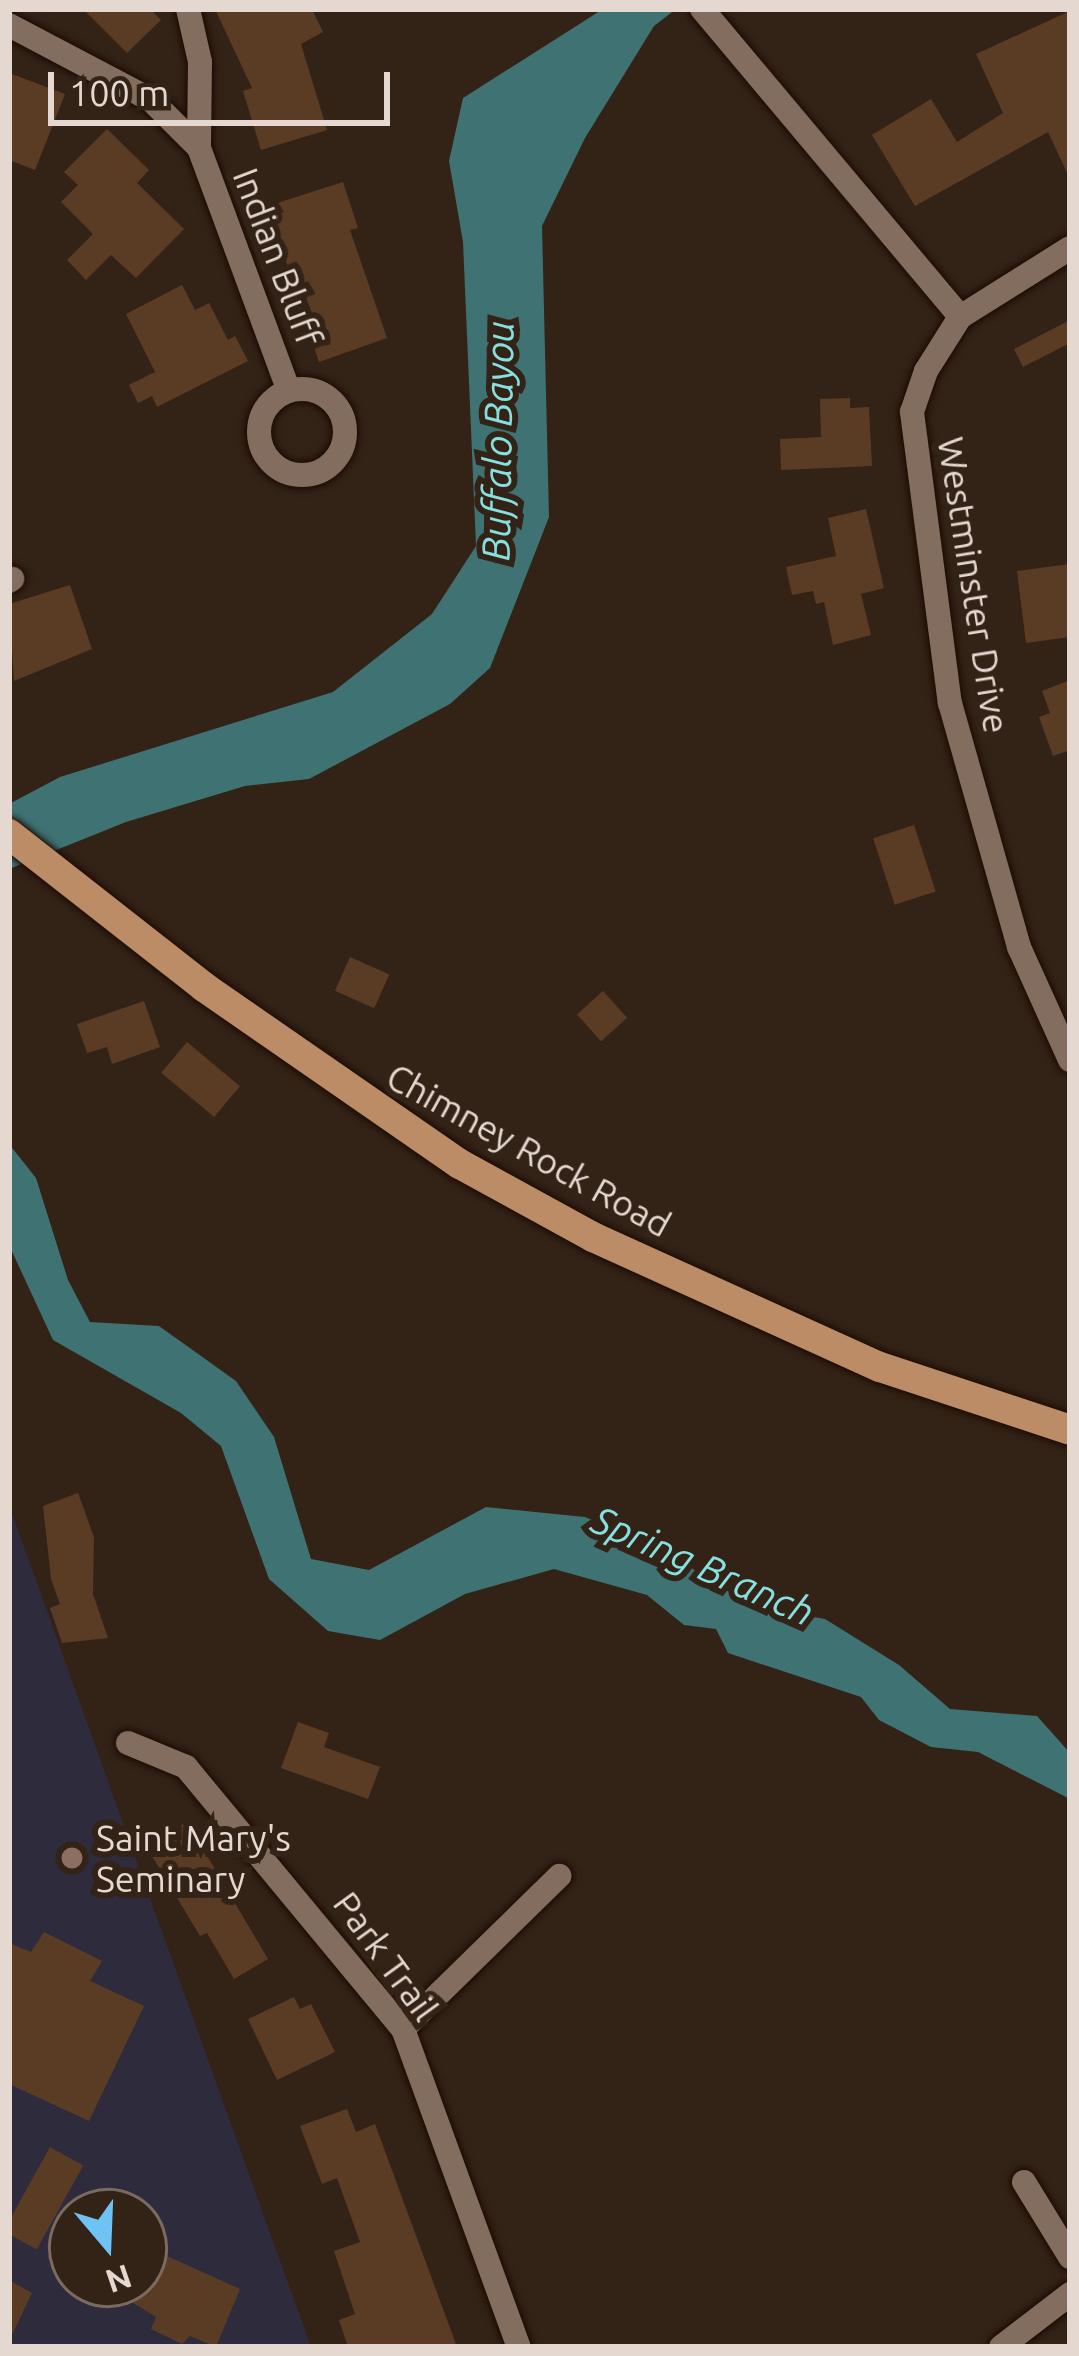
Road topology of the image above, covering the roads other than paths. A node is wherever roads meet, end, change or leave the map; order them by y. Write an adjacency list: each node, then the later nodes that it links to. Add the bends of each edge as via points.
1 (188, 9): 4 (street, Indian Bluff, via 200,62)
2 (702, 9): 6 (street)
3 (9, 25): 4 (street, via 152,100)
4 (199, 148): 7 (street, Indian Bluff)
5 (1070, 248): 6 (street, Westminster Drive)
6 (960, 317): 9 (street, Westminster Drive, via 912,412 943,657 994,872)
7 (288, 389)
8 (9, 834): 10 (main road, Chimney Rock Road, via 356,1097 460,1164 593,1237 880,1367)
9 (1070, 1060)
10 (1070, 1430)
11 (128, 1744): 13 (street, Park Trail, via 187,1767)
12 (559, 1876): 13 (street)
13 (404, 2029): 17 (street, Park Trail)
14 (1024, 2182): 15 (street)
15 (1070, 2257)
16 (1070, 2294): 18 (street)
17 (519, 2347)
18 (1001, 2347)

